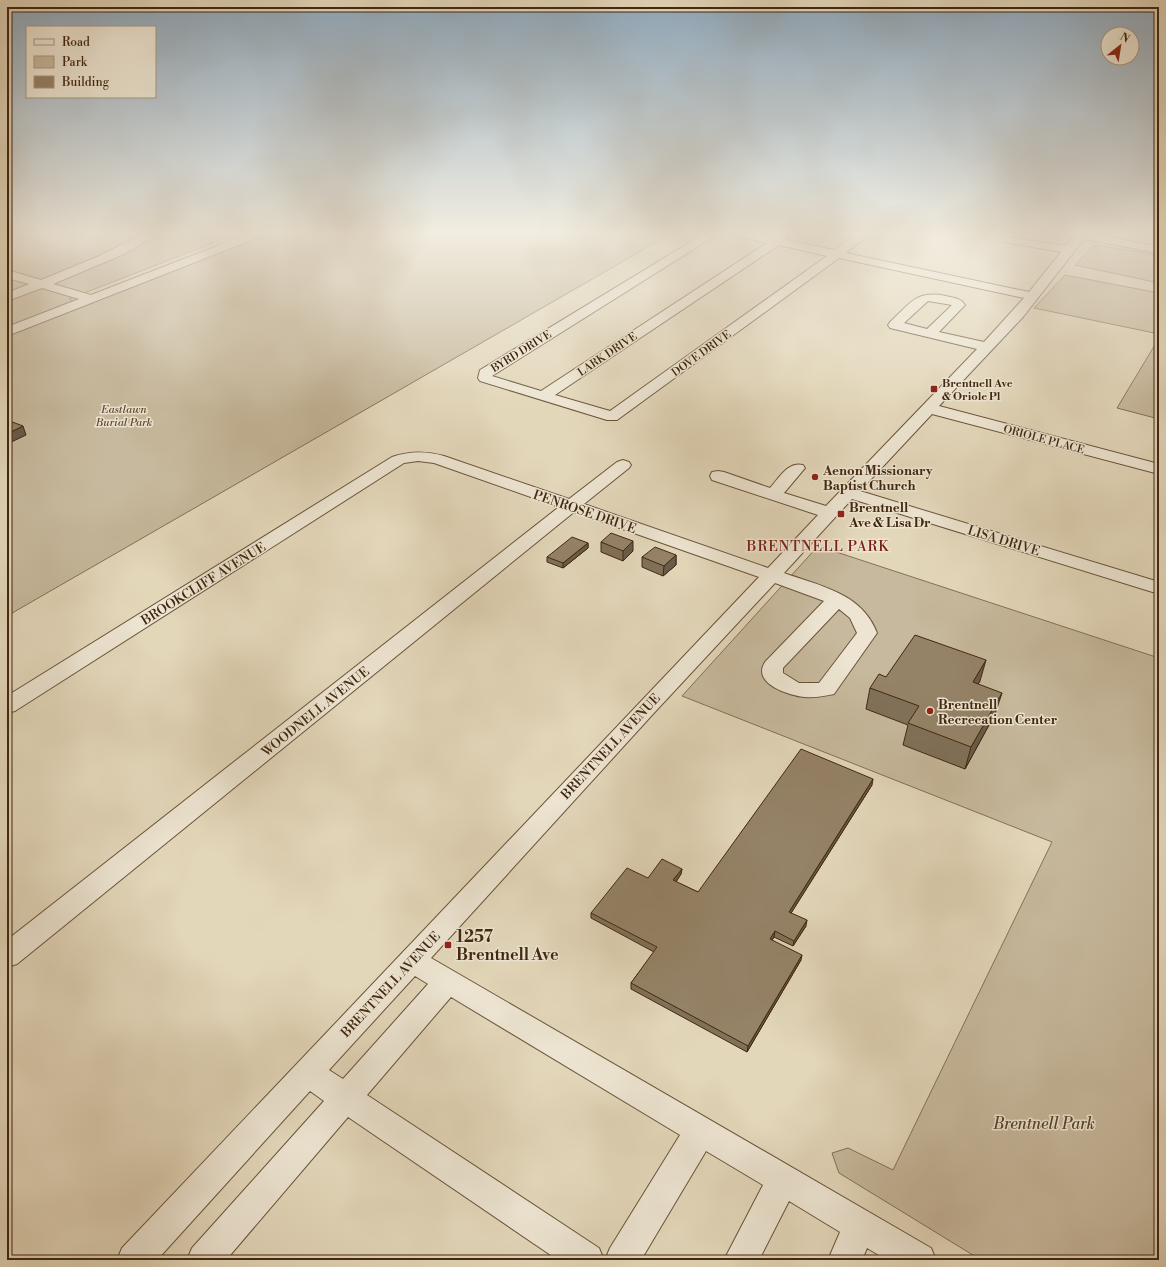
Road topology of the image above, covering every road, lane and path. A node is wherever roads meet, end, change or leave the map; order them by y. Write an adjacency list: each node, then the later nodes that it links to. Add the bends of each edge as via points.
1 (23, 291): 10 (street)
2 (62, 291): 11 (street)
3 (111, 291): 11 (street)
4 (619, 291): 15 (street, BYRD DRIVE, via 484,374 484,378)
5 (701, 291): 15 (street, LARK DRIVE)
6 (787, 291): 17 (street, DOVE DRIVE)
7 (1009, 291): 9 (street)
8 (1035, 291): 9 (street, BRENTNELL AVENUE)
9 (1031, 296): 14 (street, BRENTNELL AVENUE)
10 (7, 297)
11 (91, 299): 12 (street)
12 (7, 332)
13 (935, 335): 13 (street, via 936,341 926,343 895,334 893,331 924,298 956,302 959,305); 14 (street)
14 (987, 347): 16 (street, BRENTNELL AVENUE)
15 (543, 396): 17 (street, BYRD DRIVE)
16 (929, 408): 21 (street, ORIOLE PLACE); 23 (street, BRENTNELL AVENUE)
17 (612, 417)
18 (398, 460): 25 (street, PENROSE DRIVE, via 410,456 438,459); 30 (street, BROOKCLIFF AVENUE)
19 (623, 465): 25 (street, WOODNELL AVENUE)
20 (797, 468): 24 (street)
21 (1159, 469)
22 (718, 476): 24 (street)
23 (849, 493): 26 (street, BRENTNELL AVENUE); 28 (street, LISA DRIVE)
24 (773, 495): 26 (street)
25 (571, 506): 27 (street, PENROSE DRIVE); 31 (street, WOODNELL AVENUE)
26 (829, 514): 27 (street, BRENTNELL AVENUE)
27 (769, 576): 29 (street, PENROSE DRIVE); 32 (street, BRENTNELL AVENUE)
28 (1159, 588)
29 (836, 600): 29 (street, PENROSE DRIVE, via 856,610 865,623 867,633 826,689 802,692 780,682 773,676 772,667)
30 (7, 706)
31 (7, 956)
32 (412, 960): 33 (street); 34 (street, BRENTNELL AVENUE)
33 (448, 982): 35 (street); 36 (street)
34 (308, 1073): 35 (street); 39 (street, BRENTNELL AVENUE)
35 (346, 1098): 40 (street); 41 (street)
36 (700, 1131): 37 (street); 42 (street)
37 (783, 1180): 38 (street); 43 (street)
38 (860, 1226): 44 (street); 45 (street)
39 (134, 1260)
40 (204, 1260)
41 (587, 1260)
42 (622, 1260)
43 (741, 1260)
44 (845, 1260)
45 (919, 1260)

